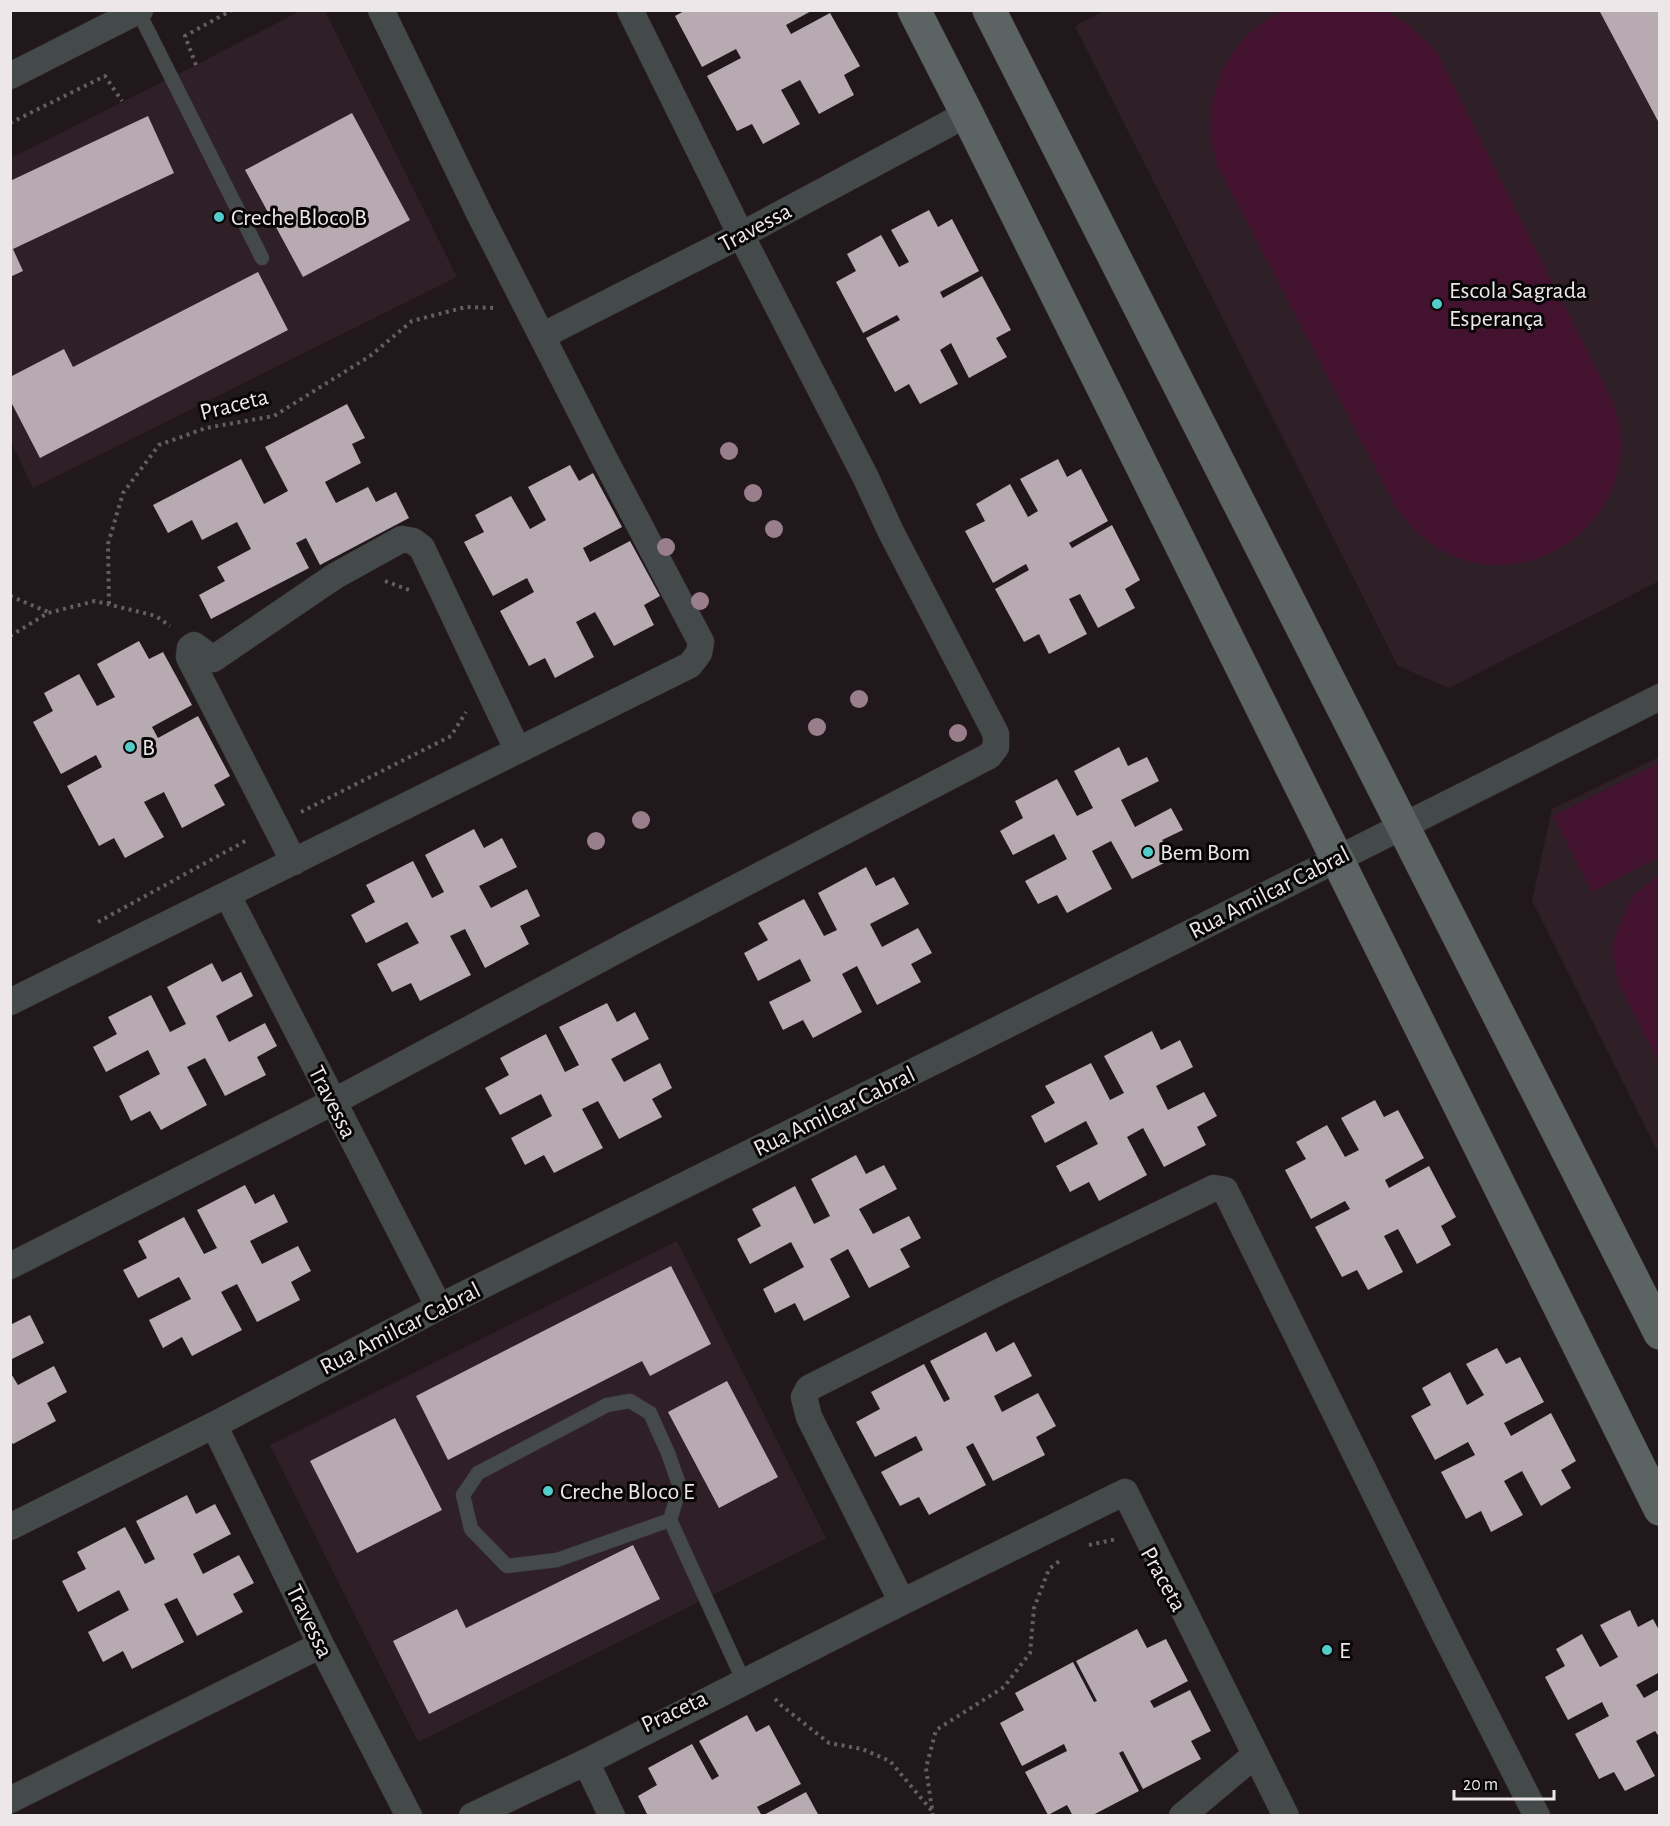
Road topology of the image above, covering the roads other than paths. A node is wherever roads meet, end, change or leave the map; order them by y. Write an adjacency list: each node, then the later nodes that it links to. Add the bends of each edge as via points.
1 (381, 10): 10 (street)
2 (630, 10): 8 (street)
3 (914, 10): 7 (street)
4 (989, 10): 13 (street)
5 (139, 11): 6 (street); 9 (lane)
6 (10, 76)
7 (968, 114): 8 (street, Travessa); 14 (street)
8 (741, 235): 10 (street, Travessa); 18 (street, via 996,734 996,747 988,756)
9 (262, 258)
10 (542, 336): 12 (street, via 701,642 690,665)
11 (1659, 697): 13 (street, Rua Amilcar Cabral)
12 (517, 749): 15 (street); 15 (street, via 422,548 402,538 334,576 213,658 194,645 190,648 189,657)
13 (1401, 825): 14 (street, Rua Amilcar Cabral); 21 (street)
14 (1337, 858): 20 (street, Rua Amilcar Cabral); 23 (street)
15 (294, 862): 16 (street)
16 (228, 896): 17 (street); 18 (street, Travessa)
17 (10, 1002)
18 (333, 1102): 19 (street); 20 (street, Travessa)
19 (10, 1266)
20 (439, 1307): 22 (street, Rua Amilcar Cabral)
21 (1659, 1334)
22 (214, 1425): 25 (street, Rua Amilcar Cabral); 27 (street, Travessa)
23 (1659, 1509)
24 (670, 1520): 24 (lane, via 557,1560 507,1566 471,1529 463,1495 478,1473 607,1405 630,1401 650,1413 680,1487); 28 (lane)
25 (10, 1527)
26 (902, 1602): 28 (street); 29 (street, via 1125,1492); 37 (street, via 809,1417 804,1397 809,1388 1214,1188 1225,1190)
27 (321, 1644): 31 (street); 32 (street, Travessa)
28 (744, 1682): 30 (street)
29 (1256, 1755): 35 (street); 36 (street)
30 (586, 1762): 33 (street); 34 (street)
31 (10, 1800)
32 (410, 1815)
33 (472, 1815)
34 (612, 1815)
35 (1182, 1815)
36 (1286, 1815)
37 (1538, 1815)

